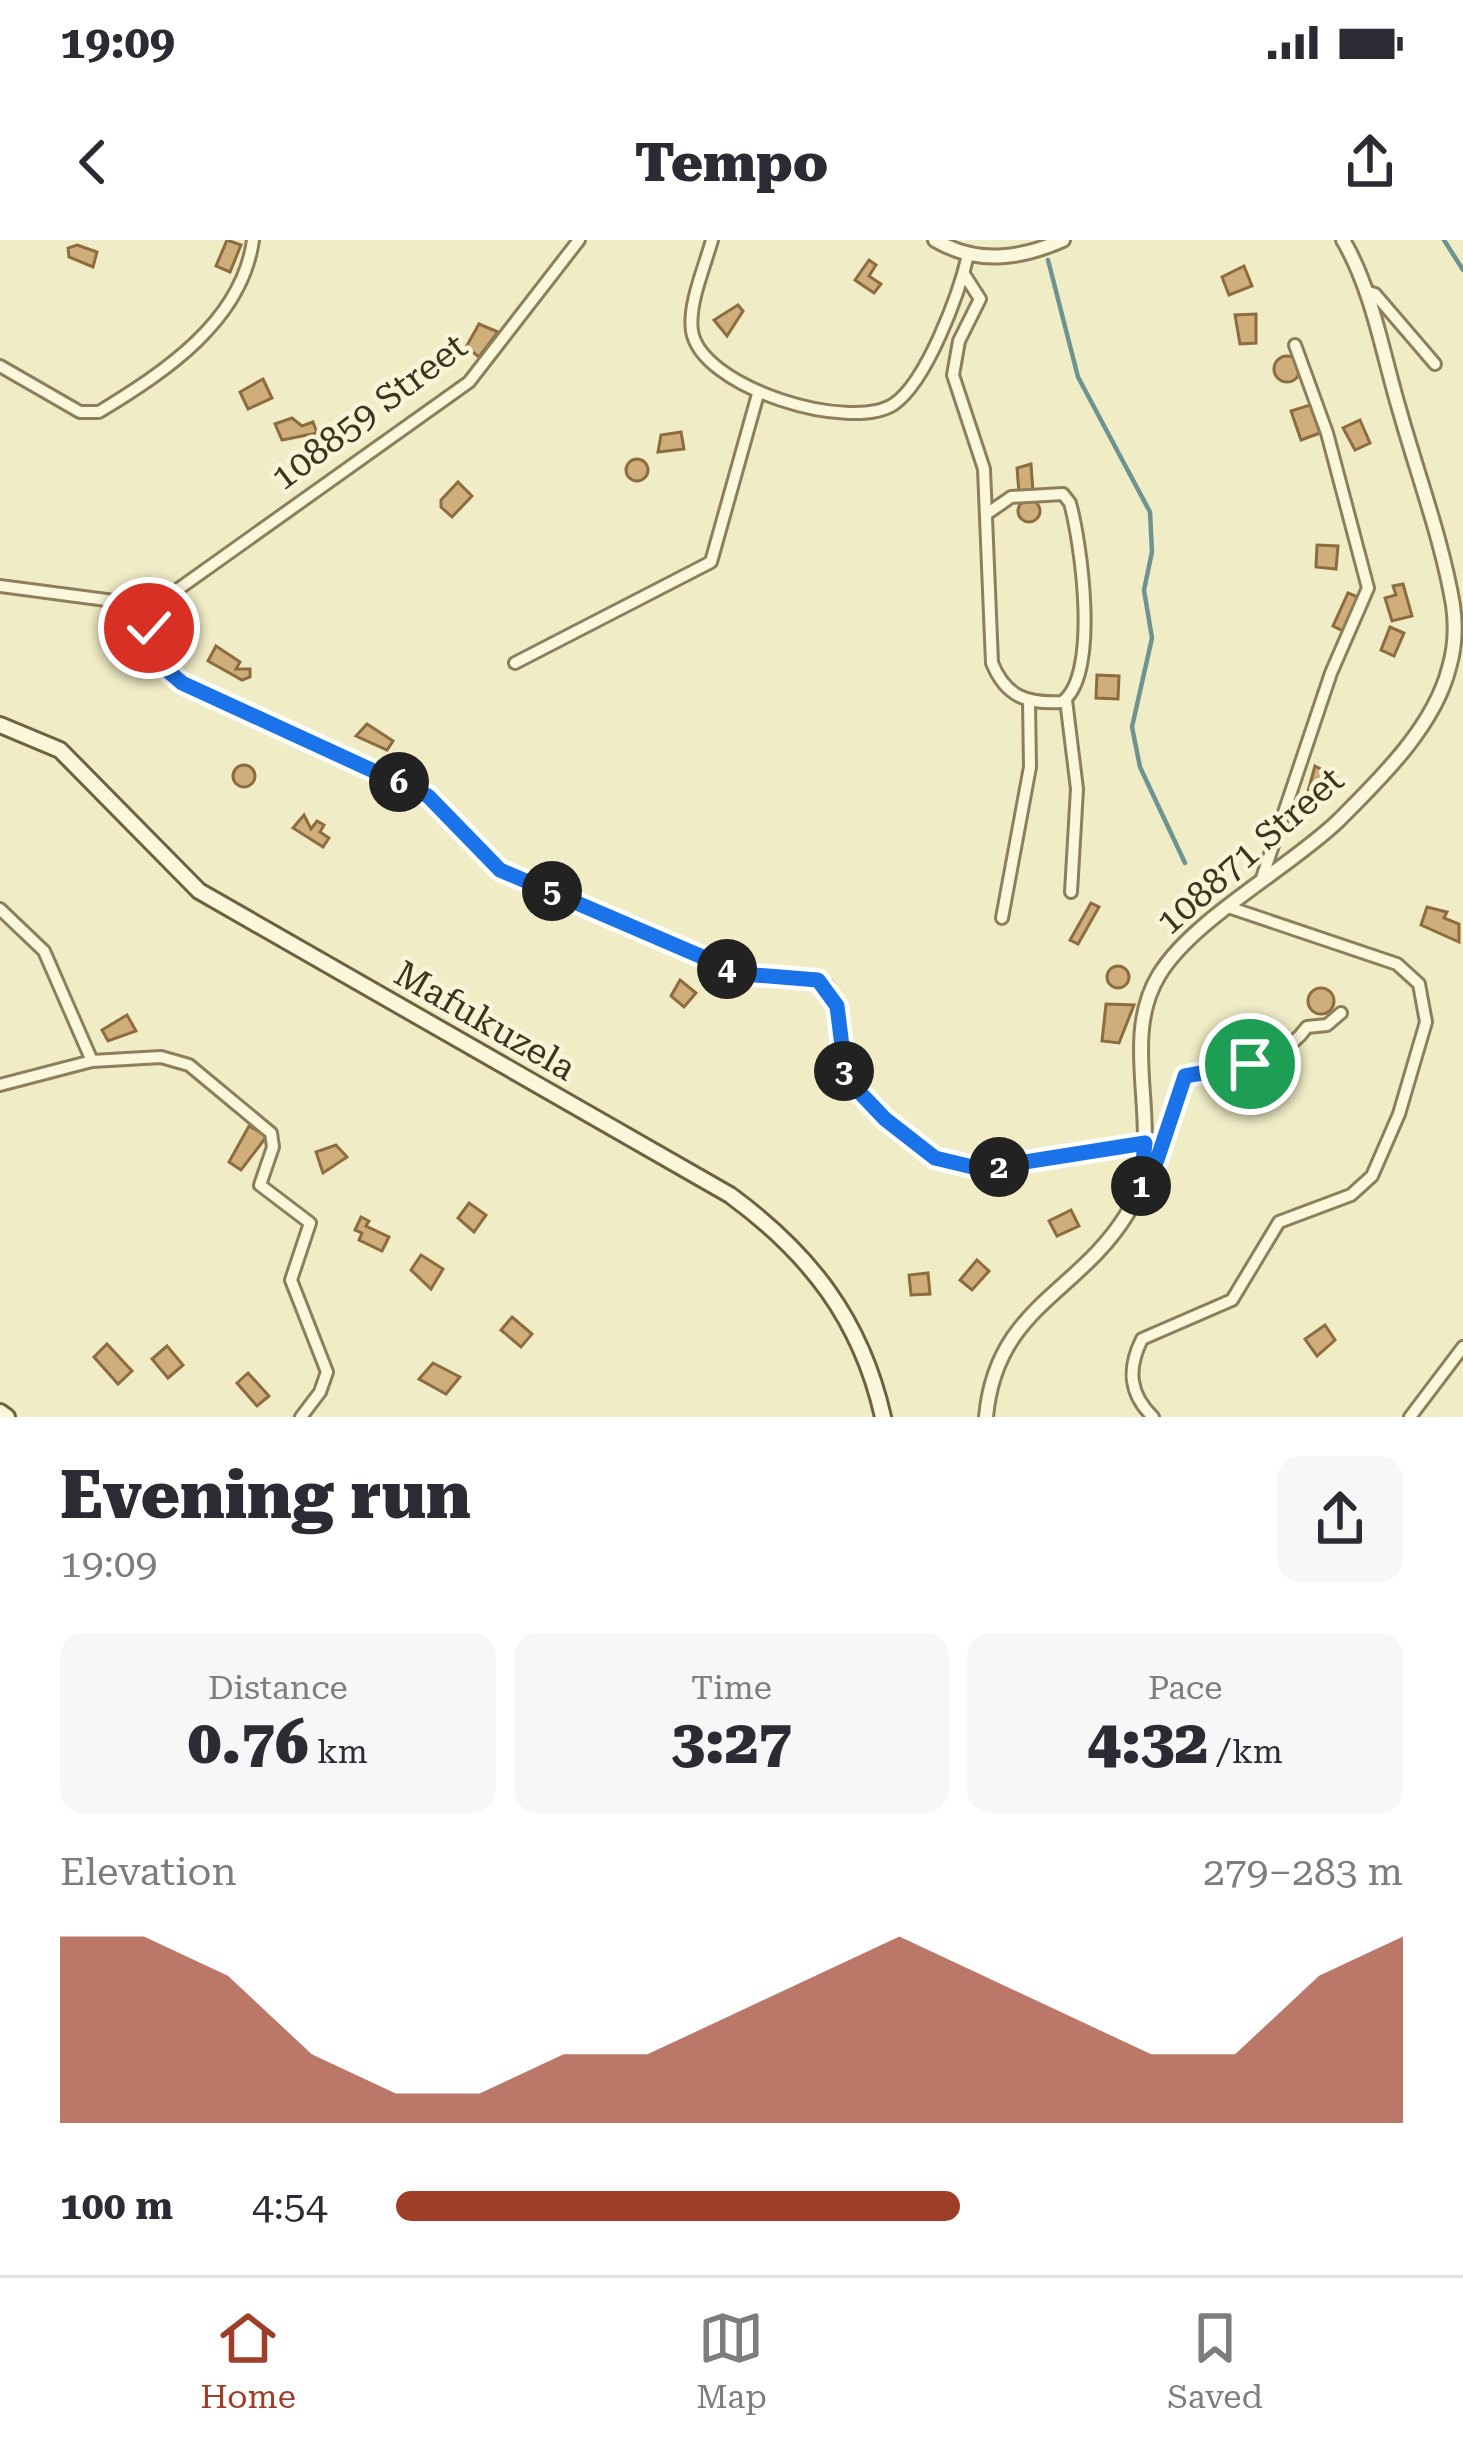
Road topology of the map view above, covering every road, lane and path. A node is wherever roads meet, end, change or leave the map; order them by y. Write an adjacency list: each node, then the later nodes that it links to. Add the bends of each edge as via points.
1 (254, 240): 12 (street, via 244,281 219,321 99,412 80,412)
2 (579, 240): 16 (street, 108859 Street, via 469,382)
3 (712, 240): 13 (street, via 694,309 695,341 725,375)
4 (935, 240): 7 (street)
5 (1063, 240): 7 (street, via 1010,256)
6 (1343, 240): 9 (street, 108871 Street)
7 (968, 255): 8 (street)
8 (964, 274): 13 (street, via 918,374 892,405 853,413); 14 (street, via 980,299 953,375 984,469)
9 (1365, 291): 11 (street, via 1376,293); 21 (street, 108871 Street, via 1448,578 1454,644 1441,695 1417,732 1336,822)
10 (1295, 346): 21 (street, via 1368,588 1330,673)
11 (1435, 364)
12 (0, 366)
13 (758, 394): 17 (street, via 710,562)
14 (988, 514): 18 (street, via 1022,496 1063,494 1070,503 1084,611 1076,682); 19 (street, via 992,663 1004,687)
15 (0, 586): 16 (street, via 114,601)
16 (151, 616): 29 (street, via 154,653 182,683 428,796 500,870 719,966 827,985 846,1078 935,1158 981,1169)
17 (515, 663)
18 (1066, 700): 19 (street); 22 (street, via 1077,789)
19 (1029, 701): 25 (street, via 1030,767)
20 (0, 724): 33 (main road, Mafukuzela, via 60,750 199,891 780,1232 849,1320)
21 (1260, 885): 23 (street, 108871 Street)
22 (1071, 892)
23 (1231, 908): 29 (street, 108871 Street, via 1170,960 1151,991 1143,1030); 35 (street, via 1397,964 1419,985 1426,1022 1372,1176 1351,1195 1280,1222 1232,1300 1142,1339 1132,1383)
24 (0, 910): 27 (street, via 44,952)
25 (1002, 918)
26 (1341, 1013): 30 (street, via 1275,1054 1185,1076)
27 (92, 1061): 28 (street); 32 (street, via 161,1057 189,1066 271,1133 260,1185 310,1223 291,1280 327,1372)
28 (0, 1085)
29 (1145, 1143): 30 (street, 108871 Street)
30 (1140, 1189): 34 (street, 108871 Street, via 1108,1238 1008,1340)
31 (1463, 1347): 36 (street)
32 (301, 1417)
33 (883, 1417)
34 (986, 1417)
35 (1154, 1417)
36 (1411, 1417)

